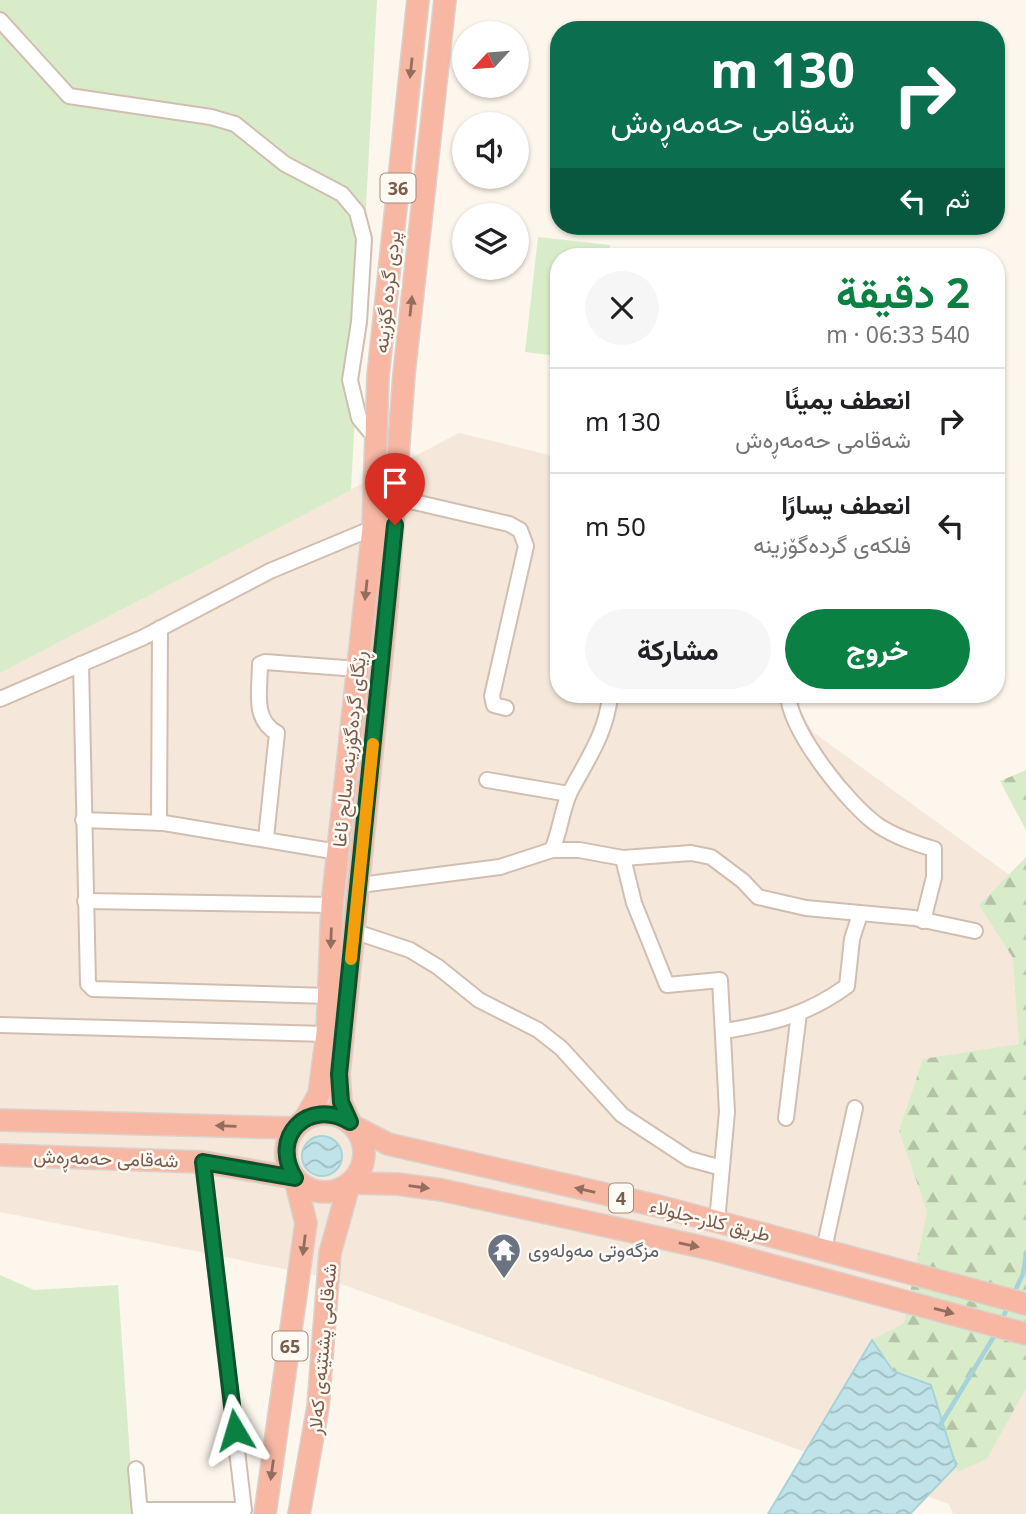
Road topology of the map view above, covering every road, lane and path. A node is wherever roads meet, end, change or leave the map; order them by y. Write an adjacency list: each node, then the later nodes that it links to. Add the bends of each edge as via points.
1 (418, 0): 4 (highway, پردی گردە گۆزینە / 36, one-way to 4)
2 (445, 0): 6 (highway, 36, one-way to 2, via 404,374)
3 (0, 20): 5 (street, via 69,96 234,124 285,164 342,194 357,212 363,239 359,323 350,380 359,418)
4 (377, 376): 5 (highway, ڕێگای گردەگۆزینە سالح ئاغا / 36)
5 (377, 442): 6 (highway); 8 (highway, ڕێگای گردەگۆزینە سالح ئاغا / 36)
6 (401, 444): 7 (highway, 36)
7 (397, 498): 15 (street, via 509,524 523,535 526,547 492,696 494,705); 24 (highway, 36)
8 (373, 528): 9 (street, via 270,572); 11 (highway, ڕێگای گردەگۆزینە سالح ئاغا / 36, one-way to 11)
9 (160, 628): 10 (street); 19 (street)
10 (81, 664): 12 (street); 18 (street)
11 (358, 669): 20 (street, via 260,664 260,715 264,725 277,733); 22 (highway, ڕێگای گردەگۆزینە سالح ئاغا / 36)
12 (0, 699)
13 (608, 703): 17 (street, via 604,727)
14 (789, 703): 28 (street, via 809,749 876,824 901,839 934,849 934,877)
15 (506, 708)
16 (487, 780): 17 (street)
17 (569, 794): 21 (street)
18 (83, 820): 19 (street); 25 (street)
19 (159, 823): 20 (street)
20 (266, 838): 22 (street)
21 (552, 850): 23 (street); 24 (street, via 500,867)
22 (338, 852): 26 (highway, ڕێگای گردەگۆزینە سالح ئاغا / 36)
23 (623, 858): 27 (street, via 691,853 711,858 758,897); 34 (street, via 634,903 667,985 720,979)
24 (360, 885): 29 (highway, 36)
25 (85, 901): 26 (street); 31 (street, via 86,977 93,989)
26 (332, 905): 31 (highway, ڕێگای گردەگۆزینە سالح ئاغا / 36, one-way to 31)
27 (860, 914): 28 (street); 32 (street, via 847,986)
28 (923, 921): 30 (street)
29 (354, 931): 40 (highway, 36, via 339,1074 341,1102); 43 (street, via 410,950 479,1000 538,1030 561,1048 622,1115 689,1159)
30 (975, 931)
31 (329, 996): 35 (highway, ڕێگای گردەگۆزینە سالح ئاغا / 36)
32 (799, 1013): 34 (street, via 773,1023); 37 (street)
33 (0, 1025): 35 (street)
34 (725, 1031): 43 (street, via 727,1112)
35 (327, 1034): 39 (highway, ڕێگای گردەگۆزینە سالح ئاغا / 36, via 319,1094)
36 (855, 1108): 49 (street)
37 (786, 1118)
38 (0, 1120): 39 (highway, شەقامی حەمەڕەش / 4, one-way to 38)
39 (300, 1124): 40 (highway, 4, via 323,1114); 44 (highway, via 289,1137 286,1159)
40 (352, 1124): 45 (highway, via 365,1156); 46 (highway, طريق كلار-جلولاء / 4, one-way to 40, via 388,1144)
41 (0, 1155): 42 (highway, شەقامی حەمەڕەش / 4)
42 (203, 1162): 44 (highway, شەقامی حەمەڕەش / 4); 53 (street, via 244,1510)
43 (722, 1168): 47 (street)
44 (295, 1178): 45 (highway, 4, via 321,1192); 54 (highway, شەقامی پشتێنەی کەلار / 65, one-way to 54, via 306,1223)
45 (350, 1184): 48 (highway, طريق كلار-جلولاء / 4, one-way to 48, via 442,1190); 55 (highway, شەقامی پشتێنەی کەلار / 65, via 330,1254 318,1407)
46 (662, 1208): 47 (highway, طريق كلار-جلولاء / 4); 48 (highway)
47 (717, 1222): 49 (highway, طريق كلار-جلولاء / 4)
48 (659, 1238): 51 (highway, طريق كلار-جلولاء / 4, one-way to 51)
49 (824, 1249): 50 (highway, طريق كلار-جلولاء / 4)
50 (1026, 1304)
51 (1026, 1334)
52 (136, 1469): 53 (street)
53 (140, 1512)
54 (265, 1514)
55 (299, 1514)

